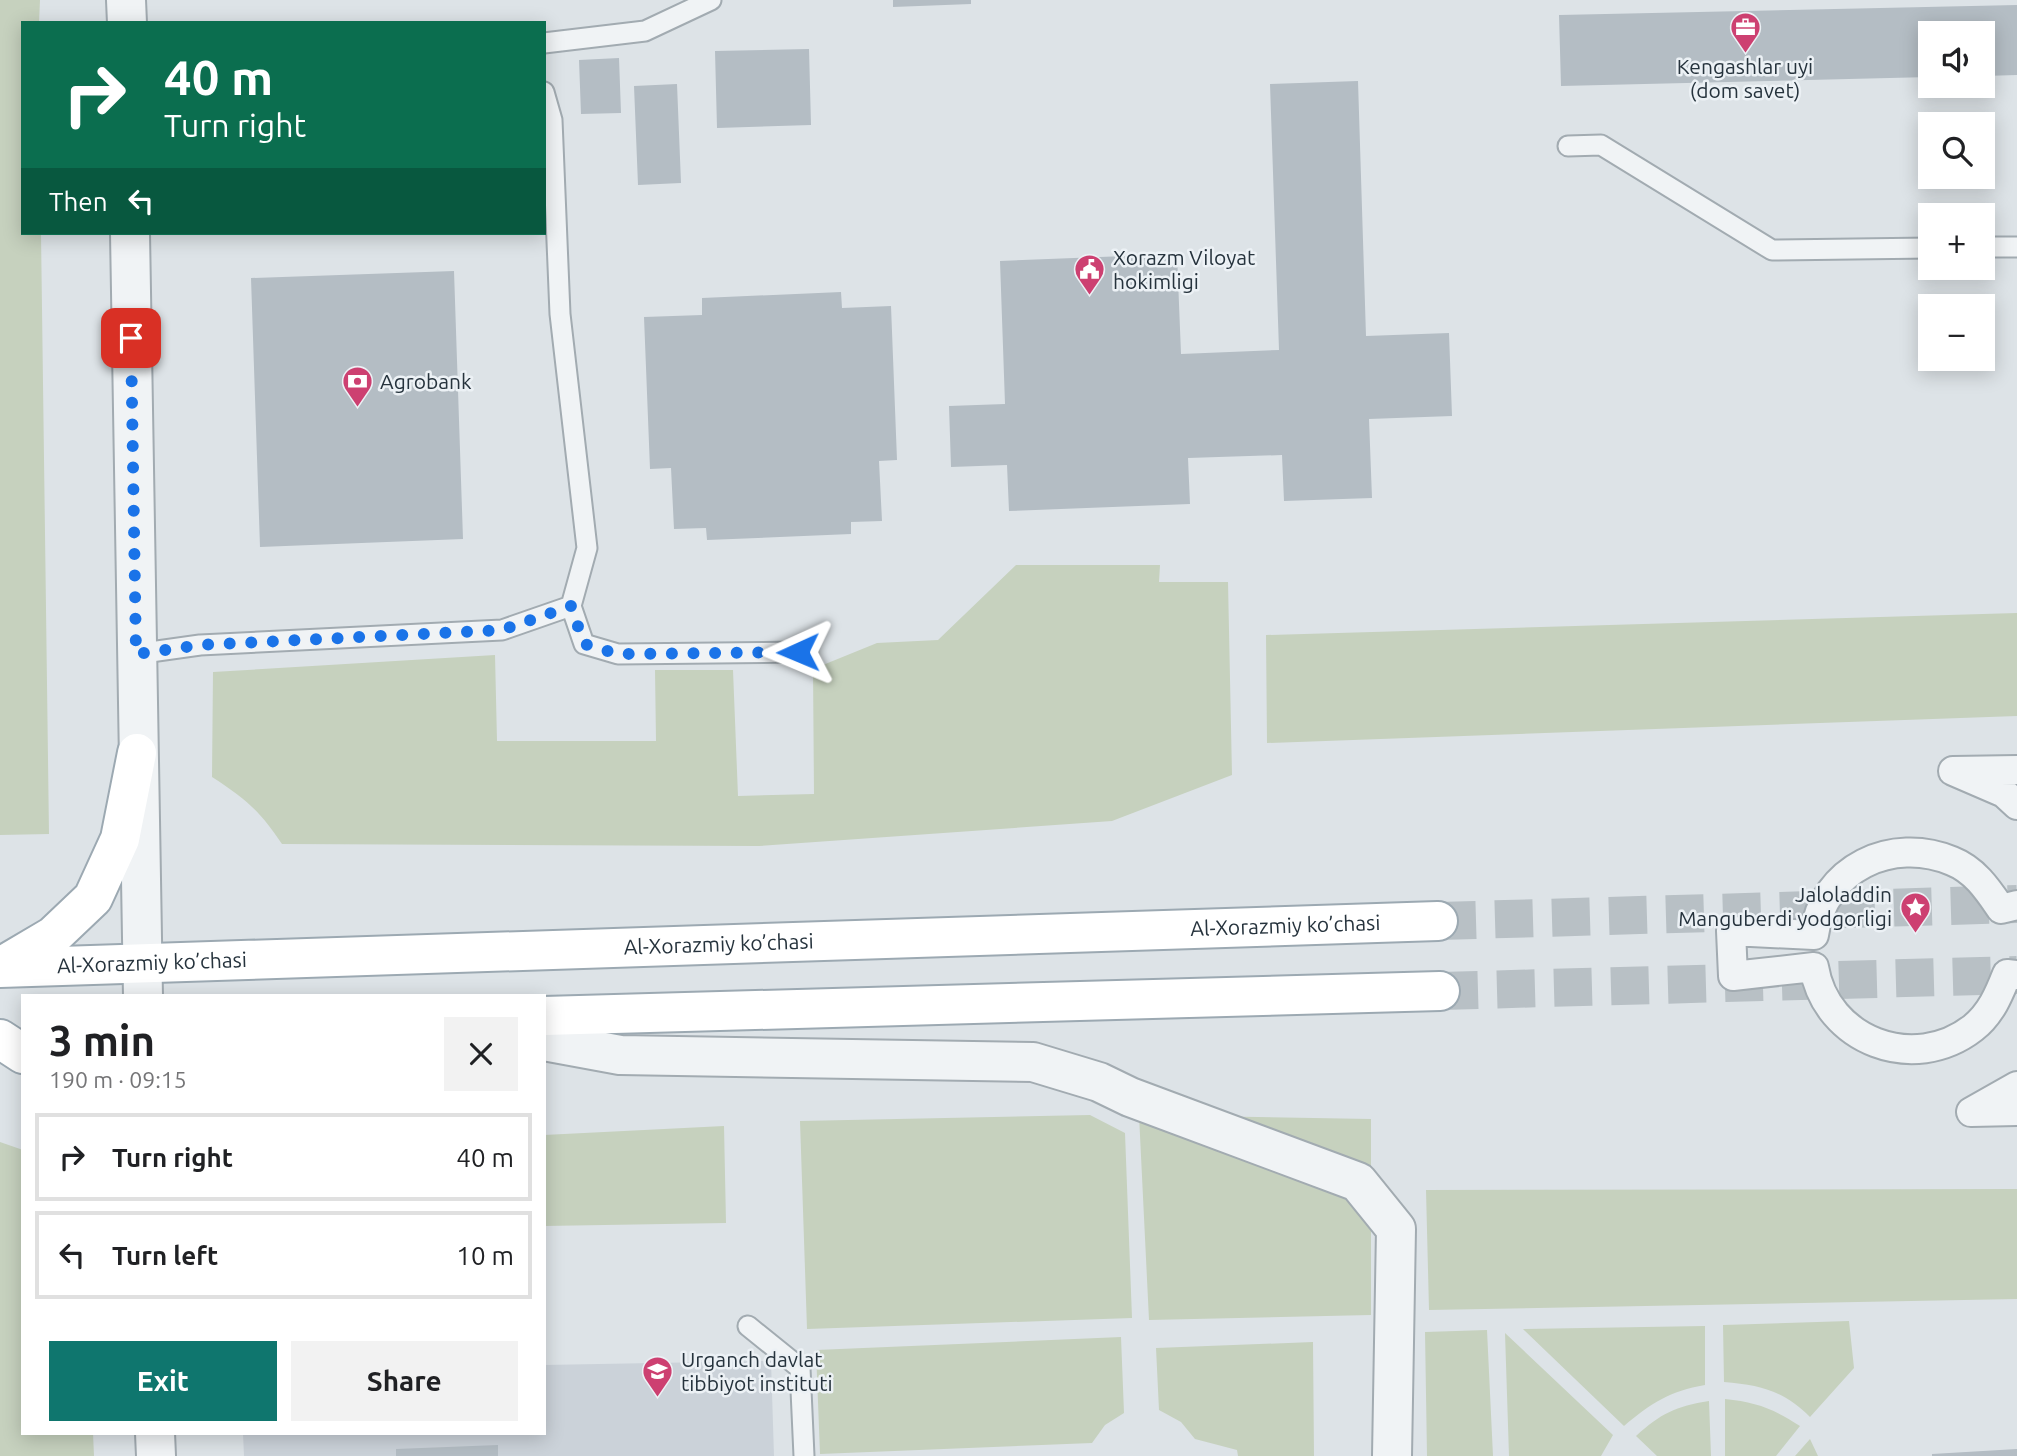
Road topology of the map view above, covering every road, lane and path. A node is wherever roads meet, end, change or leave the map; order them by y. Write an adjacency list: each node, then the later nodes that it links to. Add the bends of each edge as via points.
1 (126, 0): 3 (street)
2 (711, 0): 4 (lane, via 645,31)
3 (127, 21)
4 (546, 43)
5 (546, 99): 11 (lane, via 552,120 560,314 587,548)
6 (1568, 146): 10 (lane, via 1601,145 1772,250)
7 (130, 235): 13 (street)
8 (1995, 247): 9 (lane)
9 (2017, 247)
10 (1918, 248)
11 (571, 606): 12 (lane, via 584,644 618,654); 13 (lane, via 502,630 200,645)
12 (798, 652)
13 (136, 654): 14 (street)
14 (137, 753): 19 (main road, via 120,839 93,898 53,936); 21 (street)
15 (2017, 770): 16 (street, via 1952,771 2004,793)
16 (2017, 805)
17 (2017, 905): 20 (street, via 2001,909 1982,881 1954,861 1922,852 1889,853 1858,866 1832,888 1816,918 1814,934 1731,931 1733,976 1814,967 1816,983 1831,1011 1854,1033 1883,1047 1915,1051 1946,1044 1974,1028 1995,1003 2007,974)
18 (1438, 921): 21 (main road, Al-Xorazmiy ko’chasi)
19 (0, 967): 21 (main road, Al-Xorazmiy ko’chasi)
20 (2017, 975)
21 (143, 979)
22 (1440, 991): 23 (main road)
23 (546, 1016)
24 (21, 1031): 25 (main road)
25 (0, 1032)
26 (0, 1039): 28 (main road)
27 (546, 1041): 35 (street, via 620,1055 1033,1062 1099,1082 1358,1182 1396,1229)
28 (21, 1053)
29 (2017, 1086): 30 (street, via 1971,1112)
30 (2017, 1111)
31 (748, 1325): 34 (lane, via 800,1368)
32 (155, 1435): 33 (street)
33 (156, 1456)
34 (804, 1456)
35 (1392, 1456)

